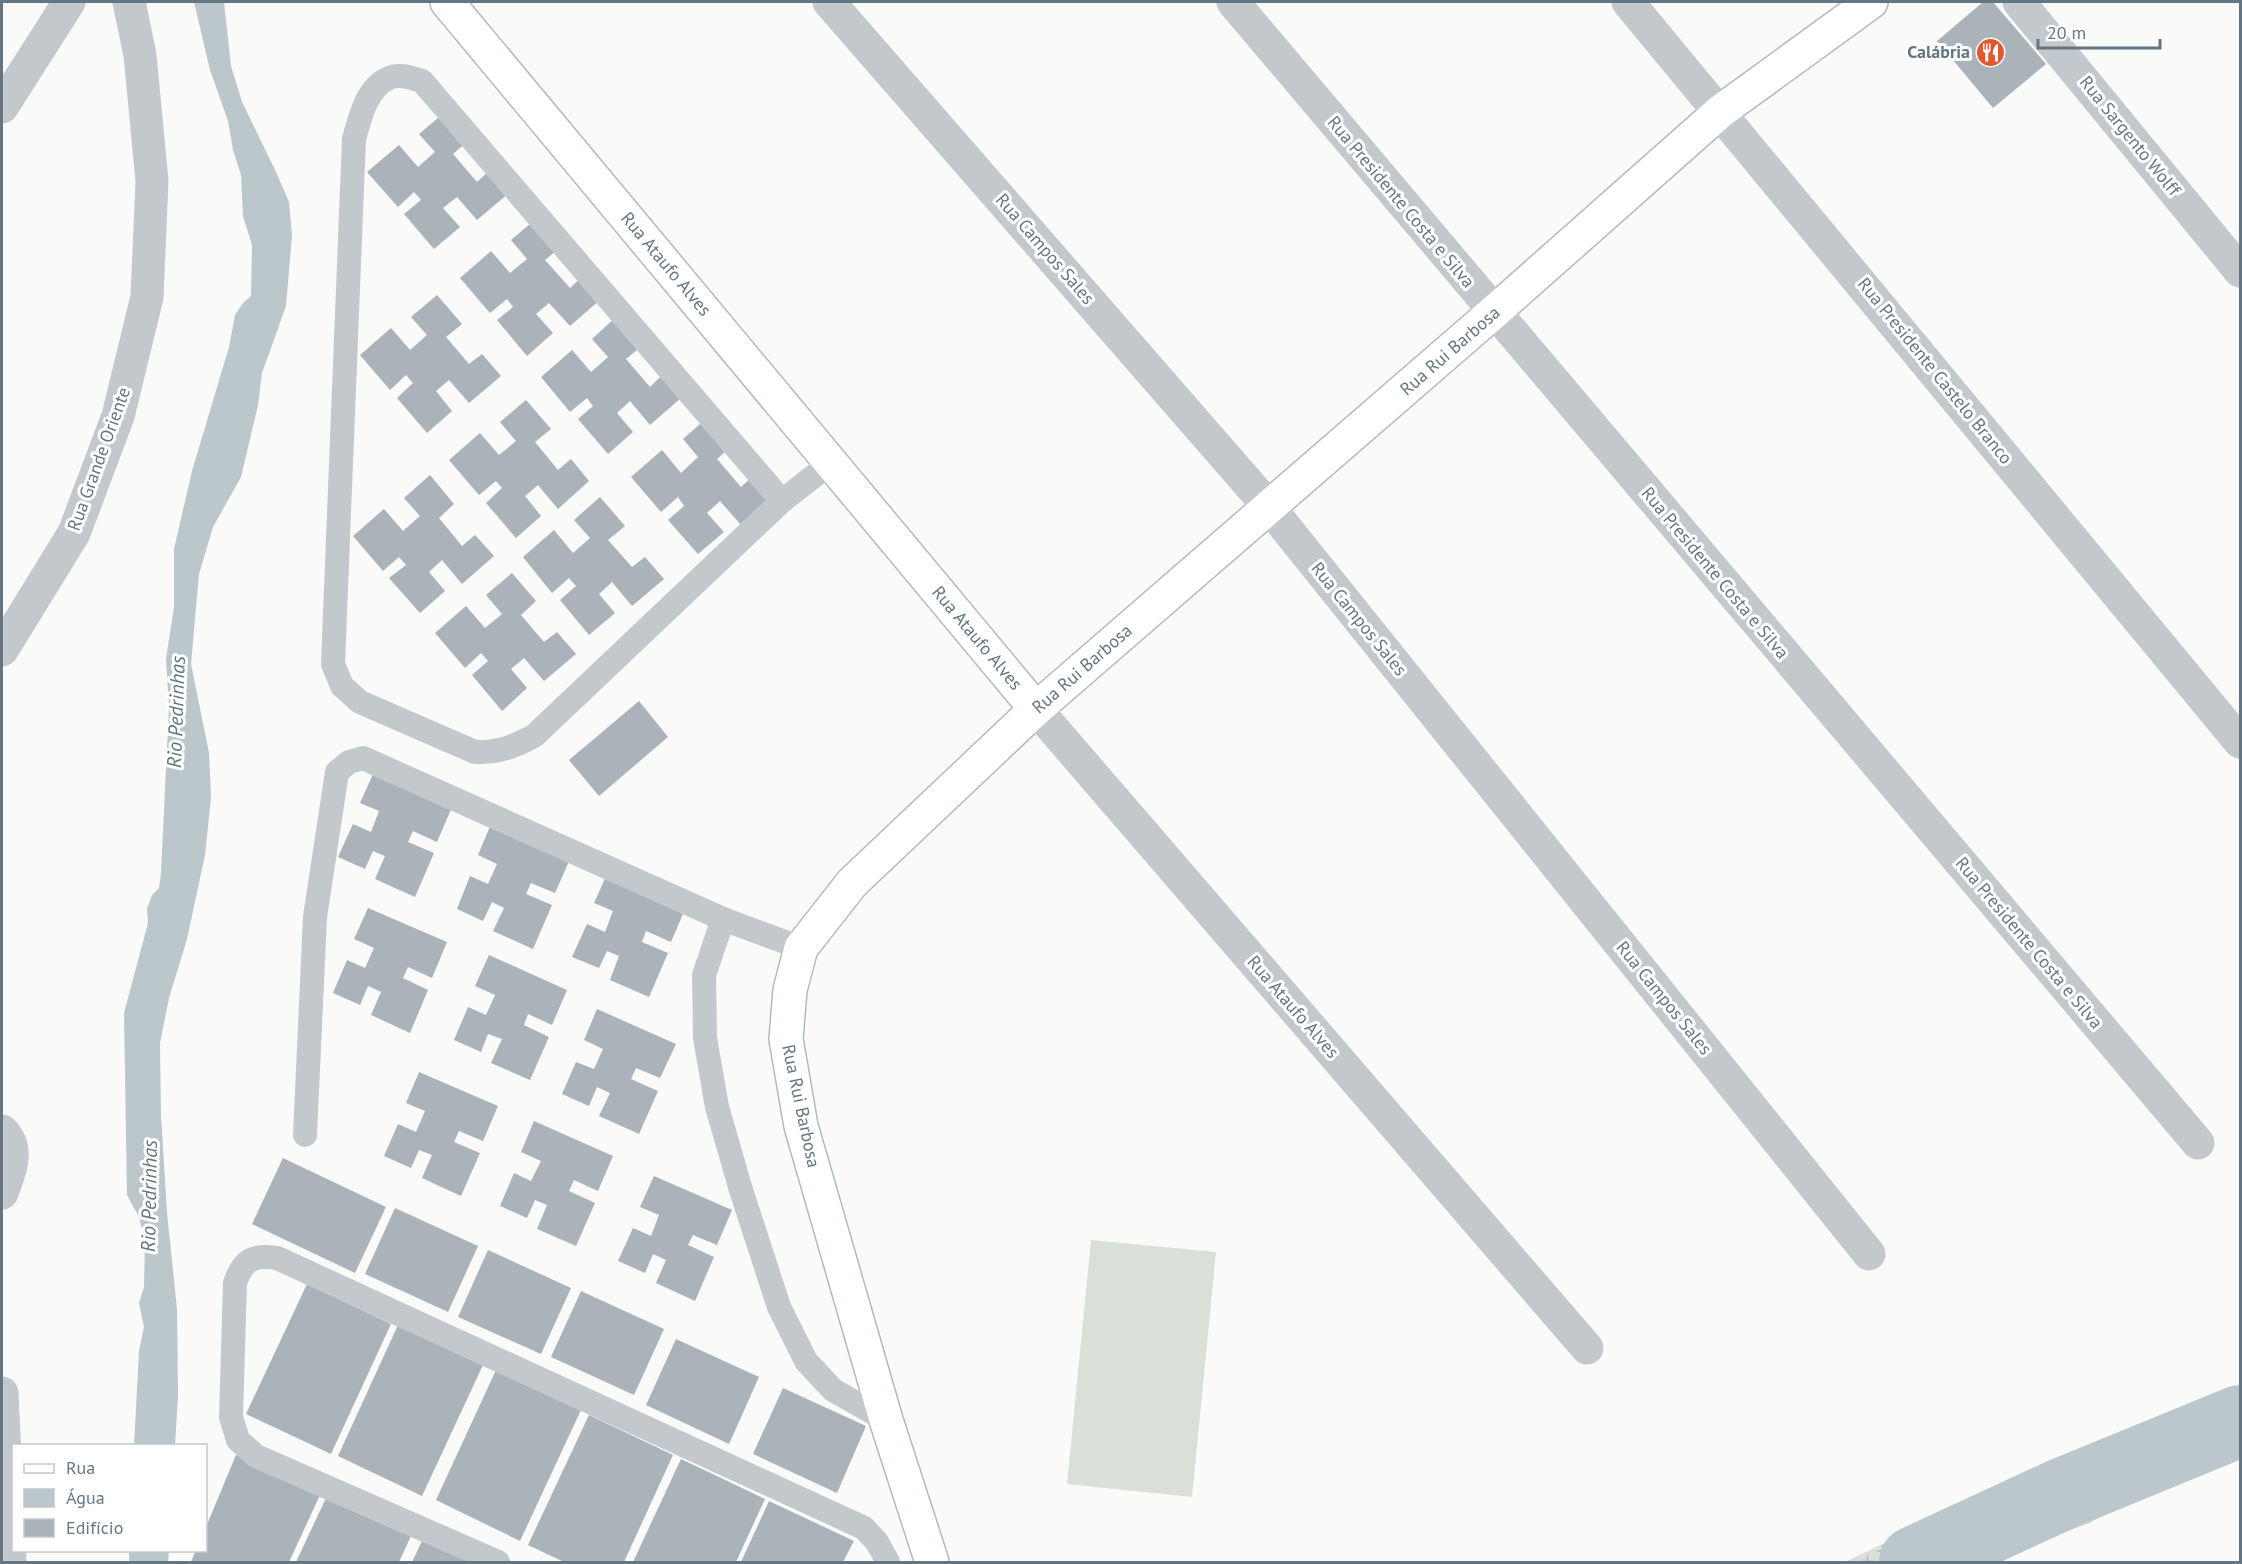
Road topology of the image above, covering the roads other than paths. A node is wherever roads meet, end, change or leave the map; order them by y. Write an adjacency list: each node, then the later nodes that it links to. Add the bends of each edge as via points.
1 (69, 2): 9 (street)
2 (129, 2): 16 (street, Rua Grande Oriente, via 140,55 152,181 147,297 118,416 74,532)
3 (447, 2): 13 (street, Rua Ataufo Alves)
4 (829, 2): 15 (street, Rua Campos Sales)
5 (1233, 2): 12 (street, Rua Presidente Costa e Silva)
6 (1628, 2): 10 (street, Rua Presidente Castelo Branco)
7 (1871, 2): 10 (street, Rua Rui Barbosa)
8 (2019, 2): 11 (street, Rua Sargento Wolff)
9 (2, 107)
10 (1721, 111): 12 (street, Rua Rui Barbosa); 18 (street, Rua Presidente Castelo Branco)
11 (2241, 271)
12 (1494, 312): 15 (street, Rua Rui Barbosa); 23 (street, Rua Presidente Costa e Silva)
13 (832, 462): 14 (lane); 17 (street, Rua Ataufo Alves)
14 (782, 501): 14 (lane, via 422,81 406,76 389,78 372,92 354,139 333,664 342,686 360,702 475,752 512,748 534,736)
15 (1269, 507): 17 (street, Rua Rui Barbosa); 25 (street, Rua Campos Sales)
16 (2, 650)
17 (1036, 709): 20 (street, Rua Rui Barbosa, via 852,883); 26 (street, Rua Ataufo Alves)
18 (2241, 742)
19 (723, 919): 20 (lane); 21 (lane, via 363,758 349,762 338,771 315,917); 28 (lane, via 704,975 705,1038 717,1107 779,1307 806,1360 832,1390)
20 (801, 948): 28 (street, Rua Rui Barbosa, via 790,990 786,1039 801,1126)
21 (305, 1135)
22 (7, 1139): 24 (street, via 12,1164)
23 (2198, 1143)
24 (2, 1193)
25 (1869, 1254)
26 (1587, 1348)
27 (2, 1393): 29 (street)
28 (886, 1420): 32 (street, Rua Rui Barbosa)
29 (10, 1563)
30 (498, 1563): 31 (lane, via 256,1456 238,1440 231,1417 235,1283 240,1269 249,1260 277,1258 864,1528 878,1542)
31 (888, 1563)
32 (932, 1563)

